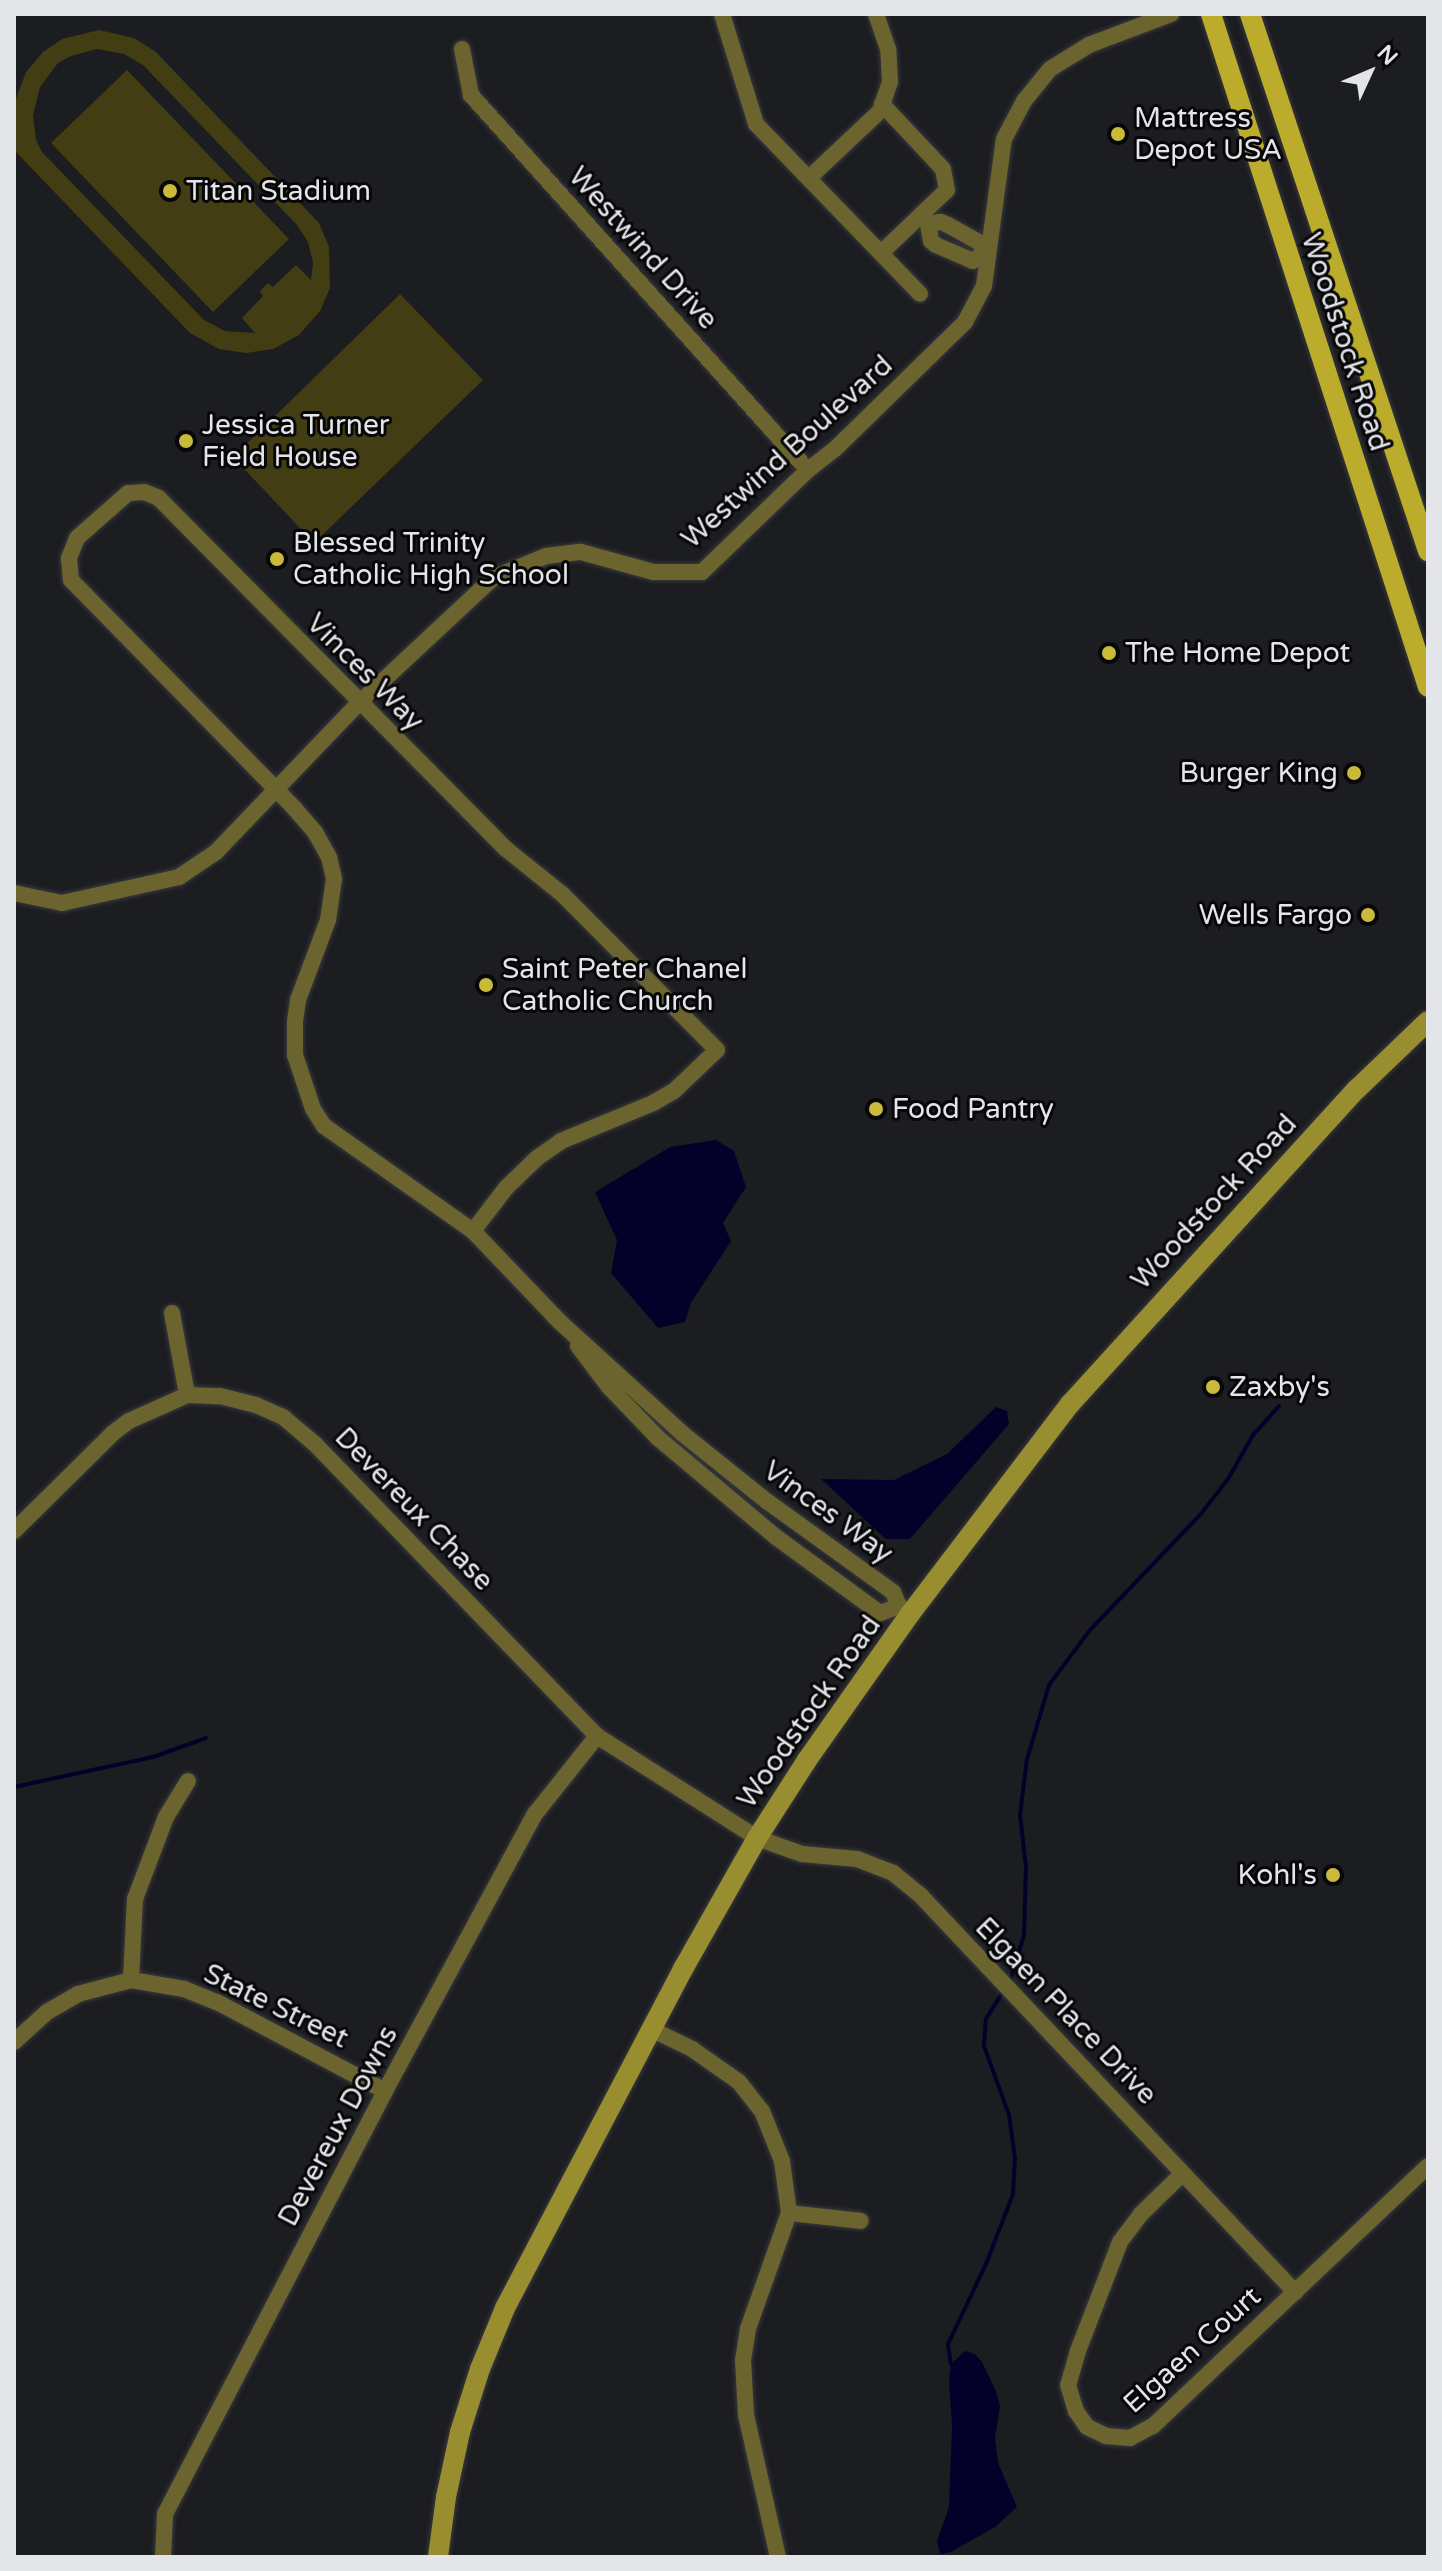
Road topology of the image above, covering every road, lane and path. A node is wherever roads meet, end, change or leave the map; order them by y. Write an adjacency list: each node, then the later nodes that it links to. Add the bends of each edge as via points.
1 (722, 14): 8 (street, via 756,124)
2 (876, 14): 7 (street, via 888,49 890,82)
3 (1171, 14): 13 (street, Westwind Boulevard, via 1089,45 1050,69 1024,101 1004,139)
4 (1211, 14): 17 (main road, Woodstock Road)
5 (1250, 14): 16 (main road, Woodstock Road)
6 (462, 49): 15 (street, Westwind Drive, via 471,95)
7 (882, 104): 8 (street); 9 (street, via 943,169 947,190)
8 (809, 178): 11 (street)
9 (924, 220): 10 (street, via 941,222); 11 (street); 12 (street, via 931,241)
10 (962, 235): 12 (street); 13 (street, via 981,243)
11 (881, 253): 14 (street)
12 (953, 254): 13 (street, via 973,261)
13 (986, 254): 15 (street, Westwind Boulevard, via 984,286 965,322)
14 (920, 294)
15 (808, 470): 18 (street, Westwind Boulevard, via 702,572 653,572 581,552 546,556 493,578)
16 (1428, 551)
17 (1428, 687)
18 (359, 703): 19 (street, Westwind Boulevard); 19 (street, Vinces Way, via 159,498 128,493 77,538 69,558 71,580); 22 (street, Vinces Way, via 506,849 562,894 717,1050 674,1091 561,1141 537,1158)
19 (273, 789): 20 (street, Westwind Boulevard, via 216,852 179,877 62,903); 22 (street, Vinces Way, via 315,832 334,879 328,920 295,1022 295,1055 313,1109 341,1140)
20 (14, 893)
21 (1428, 1021): 27 (street, Woodstock Road, via 1357,1089 1140,1322)
22 (473, 1231): 24 (street, Vinces Way)
23 (172, 1313): 25 (street)
24 (560, 1322): 27 (street, Vinces Way, via 683,1434 893,1592); 27 (street, Vinces Way, via 627,1407 698,1474 880,1613)
25 (187, 1395): 26 (street, Devereux Chase, via 113,1433); 28 (street, Devereux Chase, via 220,1396 283,1417)
26 (14, 1531)
27 (905, 1610): 30 (street, Woodstock Road)
28 (597, 1736): 30 (street, Devereux Chase); 34 (street, Devereux Downs, via 535,1814)
29 (188, 1781): 31 (street, via 166,1817 141,1878)
30 (757, 1838): 32 (street, Woodstock Road); 36 (street, Elgaen Place Drive, via 802,1854 857,1859 893,1873 921,1896)
31 (131, 1980): 33 (street, State Street, via 78,1994 47,2012); 34 (street, State Street, via 184,1989 217,2002)
32 (651, 2029): 37 (street, via 692,2049 739,2082 762,2111 782,2161); 41 (street, Woodstock Road, via 505,2308 480,2369 454,2458)
33 (14, 2042)
34 (385, 2091): 40 (street, Devereux Downs, via 165,2514)
35 (1428, 2166): 39 (street, Elgaen Court)
36 (1182, 2174): 39 (street, Elgaen Place Drive); 39 (street, Elgaen Court, via 1120,2242 1078,2351 1068,2385 1087,2427 1106,2436 1130,2438 1153,2426)
37 (789, 2213): 38 (street); 42 (street, via 748,2329 743,2360 746,2415)
38 (861, 2221)
39 (1295, 2292)
40 (163, 2557)
41 (438, 2557)
42 (778, 2557)

